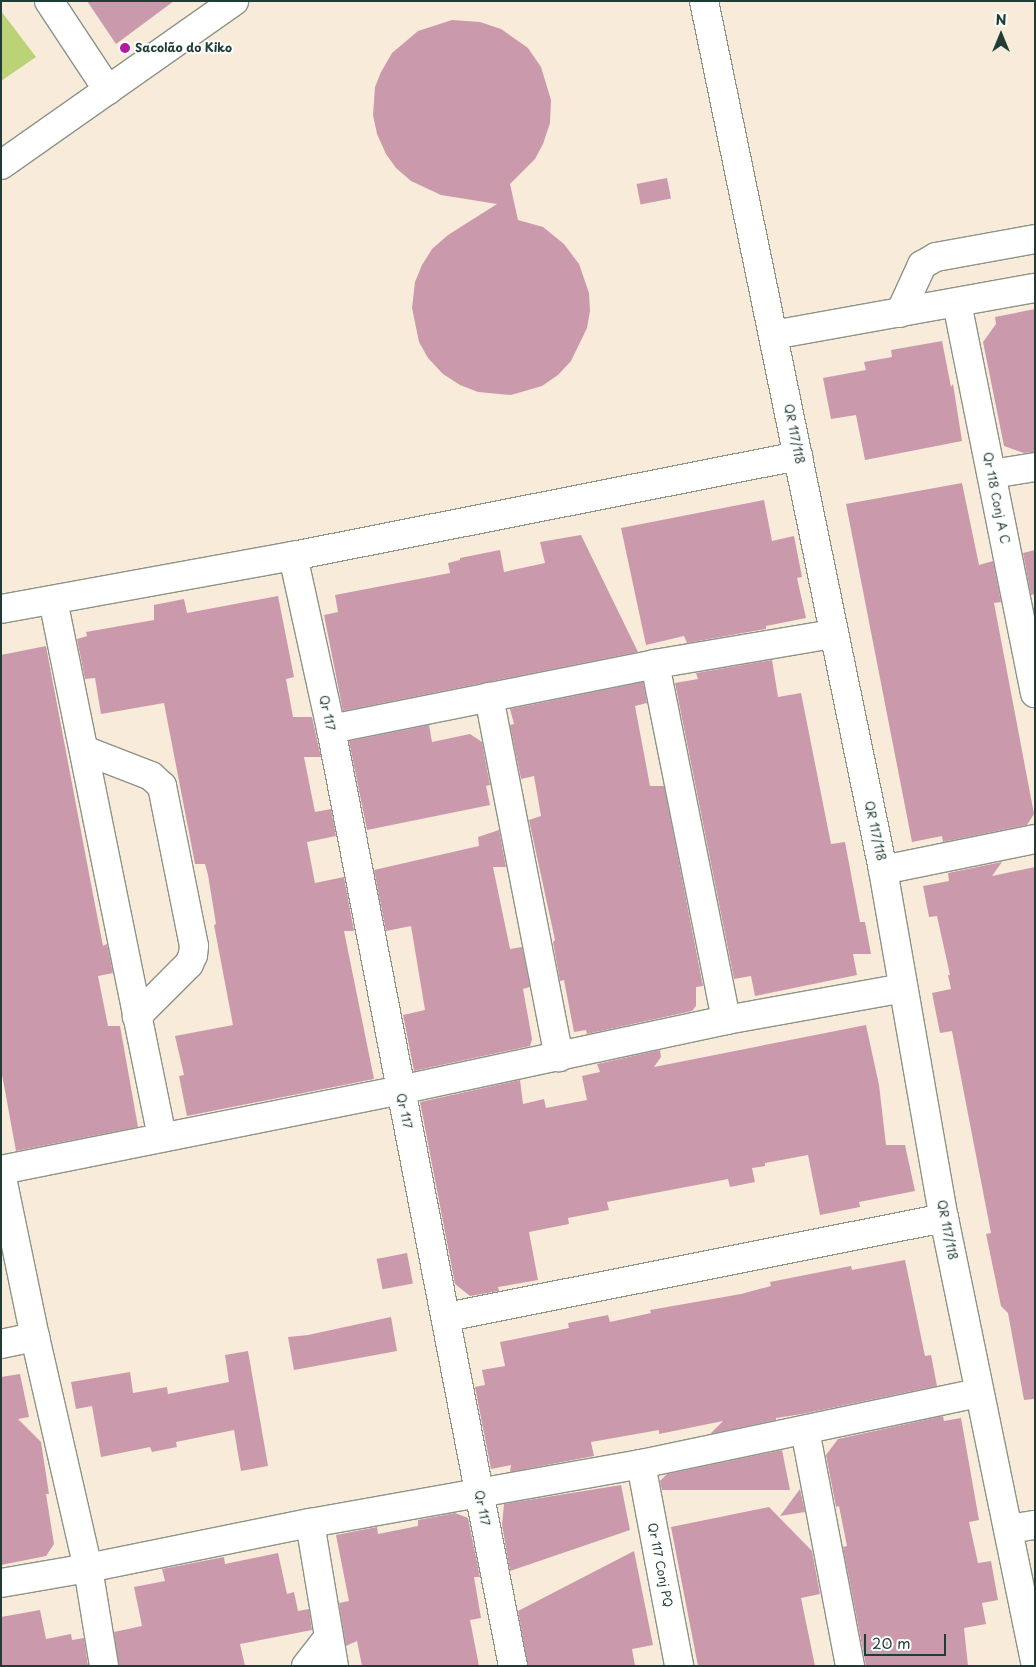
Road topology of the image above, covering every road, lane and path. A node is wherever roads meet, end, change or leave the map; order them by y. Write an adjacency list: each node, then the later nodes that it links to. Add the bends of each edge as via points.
1 (49, 1): 4 (street)
2 (234, 1): 4 (street)
3 (704, 1): 10 (street, QR 117/118)
4 (108, 90): 5 (street)
5 (1, 165)
6 (1035, 239): 9 (street, via 936,257 922,265)
7 (1035, 288): 8 (street)
8 (957, 304): 9 (street); 13 (street, Qr 118 Conj A C)
9 (900, 314): 10 (street)
10 (773, 335): 11 (street, QR 117/118)
11 (798, 456): 14 (street); 17 (street, QR 117/118)
12 (1035, 467): 13 (street)
13 (992, 474): 19 (street, Qr 118 Conj A C)
14 (293, 556): 15 (street); 21 (street, Qr 117)
15 (53, 600): 16 (street); 22 (street)
16 (1, 610)
17 (833, 634): 18 (street); 24 (street, QR 117/118)
18 (655, 664): 20 (street); 27 (street)
19 (1035, 693)
20 (489, 697): 21 (street); 28 (street)
21 (331, 730): 29 (street, Qr 117)
22 (84, 750): 26 (street); 26 (street, via 151,776 162,786 194,946 189,964)
23 (1035, 839): 24 (street)
24 (883, 870): 25 (street, QR 117/118)
25 (903, 988): 27 (street); 32 (street, QR 117/118)
26 (137, 1016): 30 (street)
27 (726, 1020): 28 (street)
28 (559, 1056): 29 (street)
29 (400, 1090): 30 (street); 33 (street, Qr 117)
30 (162, 1137): 31 (street)
31 (1, 1172): 34 (street)
32 (944, 1218): 33 (street); 36 (street, QR 117/118)
33 (447, 1318): 39 (street, Qr 117)
34 (35, 1337): 35 (street); 42 (street)
35 (1, 1344)
36 (979, 1393): 37 (street); 41 (street, QR 117/118)
37 (805, 1430): 38 (street); 51 (street)
38 (640, 1464): 39 (street); 50 (street, Qr 117 Conj PQ)
39 (479, 1492): 40 (street); 49 (street, Qr 117)
40 (310, 1523): 42 (street); 44 (street)
41 (1022, 1527): 45 (street, QR 117/118)
42 (88, 1568): 43 (street); 46 (street)
43 (1, 1584)
44 (329, 1637): 47 (street); 48 (street)
45 (1035, 1663)
46 (104, 1666)
47 (306, 1666)
48 (334, 1666)
49 (513, 1666)
50 (679, 1666)
51 (850, 1666)

